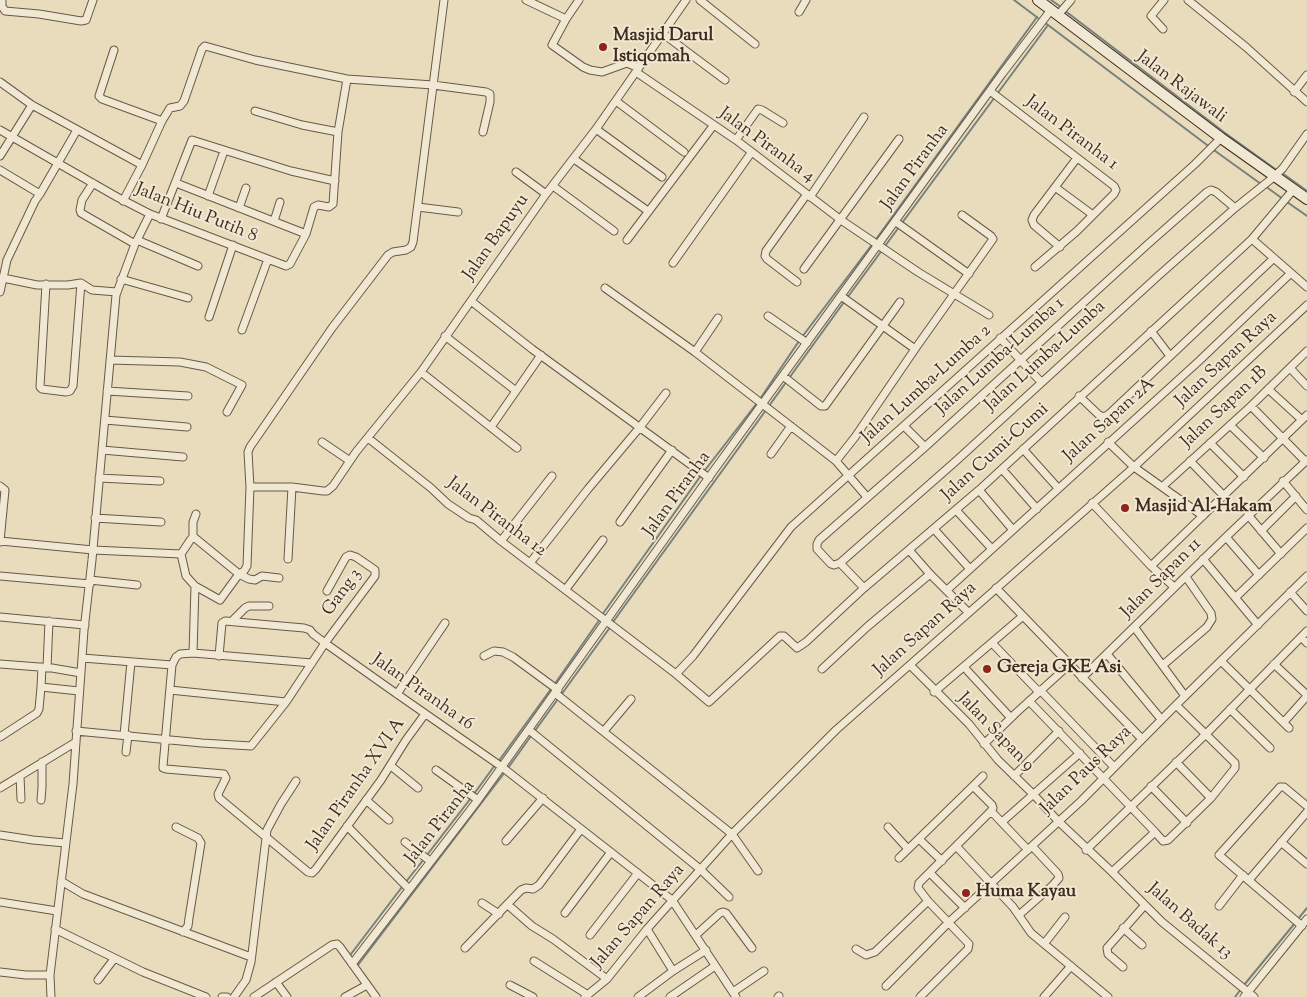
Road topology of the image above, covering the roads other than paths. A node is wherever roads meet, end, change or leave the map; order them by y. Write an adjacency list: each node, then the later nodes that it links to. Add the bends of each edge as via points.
1 (2, 0): 2 (street, via 5,11 81,21 86,20)
2 (93, 0)
3 (444, 0): 25 (street)
4 (526, 0): 15 (street)
5 (579, 0): 15 (street)
6 (686, 0): 17 (street, Jalan Bapuyu)
7 (700, 0): 18 (street)
8 (806, 0): 13 (street)
9 (1038, 0): 14 (main road, Jalan Rajawali)
10 (1071, 0): 14 (street, Jalan Piranha)
11 (1164, 0): 16 (street, via 1151,16)
12 (1188, 0): 27 (street, via 1246,47)
13 (799, 12)
14 (1055, 12): 26 (street, Jalan Piranha); 43 (main road, Jalan Rajawali)
15 (566, 19): 20 (street, via 552,44 555,48 596,72 626,63)
16 (1163, 29)
17 (662, 33): 20 (street, Jalan Bapuyu); 23 (street)
18 (755, 44)
19 (114, 50): 33 (street, via 99,96 102,100)
20 (637, 70): 28 (street, Jalan Bapuyu); 35 (street, Jalan Piranha 4)
21 (1307, 75): 27 (street)
22 (347, 79): 25 (street); 33 (street, via 205,46 184,101 180,106 170,108); 39 (street)
23 (725, 80)
24 (0, 82): 30 (street)
25 (434, 85): 40 (street, via 490,94); 72 (street)
26 (990, 91): 51 (street, Jalan Piranha 1); 83 (street, Jalan Piranha)
27 (1294, 92): 29 (street)
28 (616, 101): 36 (street, Jalan Bapuyu); 47 (street)
29 (1307, 102)
30 (32, 105): 38 (street); 41 (street)
31 (256, 111): 39 (street)
32 (864, 117): 67 (street)
33 (162, 121): 53 (street)
34 (783, 123): 45 (street, via 758,109)
35 (713, 126): 45 (street, Jalan Piranha 4); 75 (street)
36 (596, 129): 50 (street, Jalan Bapuyu); 57 (street)
37 (0, 130): 41 (street, Jalan Hiu Putih 8)
38 (77, 130): 52 (street); 53 (street)
39 (338, 132): 58 (street)
40 (483, 132)
41 (12, 137): 49 (street); 52 (street, Jalan Hiu Putih 8)
42 (1306, 137): 56 (street, Jalan Lumba-Lumba)
43 (1221, 138): 56 (main road, Jalan Rajawali); 123 (street, Jalan Lumba-Lumba 2)
44 (899, 139): 81 (street)
45 (736, 140): 48 (street, Jalan Piranha 4)
46 (224, 151): 58 (street); 60 (street, via 192,140); 68 (street)
47 (684, 152)
48 (751, 153): 67 (street, Jalan Piranha 4); 94 (street)
49 (0, 156)
50 (574, 158): 61 (street, Jalan Bapuyu); 75 (street)
51 (1077, 158): 63 (street); 79 (street, Jalan Piranha 1, via 1116,190)
52 (59, 163): 59 (street, Jalan Hiu Putih 8); 65 (street)
53 (142, 165): 70 (street)
54 (0, 170): 65 (street)
55 (516, 172): 66 (street)
56 (1275, 176): 64 (main road, Jalan Rajawali); 74 (street, Jalan Lumba-Lumba)
57 (662, 177)
58 (335, 181): 85 (street, via 332,207 314,206)
59 (93, 183): 70 (street, Jalan Hiu Putih 8); 88 (street, via 82,200 82,213)
60 (176, 183): 68 (street); 80 (street)
61 (553, 186): 66 (street, Jalan Bapuyu); 84 (street)
62 (246, 188): 73 (street)
63 (1055, 188): 79 (street); 91 (street, via 1032,220)
64 (1293, 190): 69 (main road, Jalan Rajawali); 86 (street, Jalan Cumi-Cumi)
65 (40, 194): 100 (street, via 7,260)
66 (546, 194): 112 (street, Jalan Bapuyu)
67 (808, 195): 81 (street, Jalan Piranha 4); 102 (street, via 765,256)
68 (208, 196): 73 (street)
69 (1307, 200)
70 (124, 201): 77 (street, Jalan Hiu Putih 8)
71 (280, 202): 82 (street)
72 (418, 207): 76 (street); 181 (street, via 411,247 388,255 332,328 250,447)
73 (239, 208): 82 (street)
74 (1235, 208): 130 (street, Jalan Lumba-Lumba 1, via 1216,192 1207,192); 135 (street, Jalan Lumba-Lumba)
75 (648, 211): 87 (street)
76 (458, 212)
77 (150, 214): 80 (street, Jalan Hiu Putih 8); 88 (street)
78 (962, 215): 99 (street, via 993,239)
79 (1093, 215): 91 (street, Jalan Piranha 1)
80 (161, 219): 89 (street, Jalan Hiu Putih 8)
81 (841, 220): 90 (street, Jalan Piranha 4); 97 (street)
82 (274, 221): 85 (street)
83 (896, 222): 90 (street, Jalan Piranha); 99 (street)
84 (614, 231)
85 (306, 234): 93 (street, Jalan Hiu Putih 8, via 288,266)
86 (1252, 239): 92 (street); 121 (street, Jalan Cumi-Cumi)
87 (627, 240)
88 (136, 242): 95 (street); 101 (street)
89 (233, 245): 93 (street, Jalan Hiu Putih 8); 117 (street)
90 (878, 245): 109 (street, Jalan Piranha 4); 110 (street, Jalan Piranha)
91 (1060, 246): 96 (street, Jalan Piranha 1)
92 (1274, 258): 98 (street); 129 (street)
93 (268, 259): 120 (street)
94 (673, 263)
95 (198, 266)
96 (1035, 267)
97 (804, 268)
98 (1291, 273): 105 (street); 157 (street, Jalan Sapan 2A)
99 (969, 274): 109 (street)
100 (3, 278): 104 (street); 107 (street)
101 (121, 279): 108 (street); 111 (street)
102 (797, 282)
103 (81, 283): 104 (street); 104 (street, via 70,392 42,390 39,384); 108 (street, via 92,290)
104 (46, 284)
105 (1307, 287)
106 (605, 288): 127 (street)
107 (0, 292)
108 (117, 292): 131 (street)
109 (954, 295): 115 (street, Jalan Piranha 4); 125 (street)
110 (841, 296): 119 (street); 124 (street, Jalan Piranha)
111 (188, 298)
112 (471, 300): 122 (street); 128 (street, Jalan Bapuyu)
113 (900, 302): 119 (street)
114 (1307, 305): 171 (street, Jalan Sapan Raya)
115 (988, 315)
116 (768, 316): 124 (street)
117 (210, 317)
118 (718, 318): 127 (street)
119 (882, 327): 125 (street); 134 (street, via 825,406)
120 (242, 330)
121 (1151, 332): 129 (street); 142 (street, Jalan Cumi-Cumi)
122 (445, 336): 133 (street); 139 (street)
123 (1000, 338): 130 (street); 150 (street, Jalan Lumba-Lumba 2)
124 (807, 343): 134 (street, Jalan Piranha)
125 (915, 349): 169 (street)
126 (1307, 351): 132 (street, Jalan Sapan 1B)
127 (694, 352): 143 (street)
128 (541, 355): 139 (street); 153 (street, Jalan Bapuyu)
129 (1170, 356): 142 (street, via 1104,417)
130 (1021, 359): 135 (street); 159 (street, Jalan Lumba-Lumba 1)
131 (110, 360): 138 (street); 145 (street, via 180,362 206,367 242,385)
132 (1290, 368): 136 (street); 137 (street, Jalan Sapan 1B)
133 (421, 372): 152 (street); 154 (street)
134 (783, 376): 143 (street, Jalan Piranha)
135 (1041, 382): 216 (street, Jalan Lumba-Lumba)
136 (1307, 386)
137 (1268, 390): 144 (street, Jalan Sapan 1B); 146 (street)
138 (107, 391): 141 (street); 147 (street)
139 (516, 391): 152 (street)
140 (666, 392): 153 (street)
141 (188, 396)
142 (1079, 396): 161 (street, Jalan Cumi-Cumi)
143 (764, 404): 149 (street); 177 (street, Jalan Piranha)
144 (1251, 406): 148 (street, Jalan Sapan 1B); 155 (street)
145 (227, 412)
146 (1304, 418): 155 (street)
147 (105, 420): 151 (street); 162 (street)
148 (1230, 425): 158 (street, Jalan Sapan 1B); 166 (street)
149 (791, 426): 164 (street); 169 (street)
150 (904, 426): 159 (street); 173 (street, Jalan Lumba-Lumba 2)
151 (187, 427)
152 (491, 427): 160 (street)
153 (640, 427): 163 (street, Jalan Bapuyu); 215 (street)
154 (368, 438): 168 (street); 206 (street, Jalan Piranha 12, via 448,504 476,520)
155 (1284, 438): 166 (street); 167 (street)
156 (322, 442): 168 (street)
157 (1108, 442): 171 (street); 184 (street, Jalan Sapan 2A)
158 (1210, 443): 170 (street, Jalan Sapan 1B); 175 (street)
159 (925, 447): 188 (street, Jalan Lumba-Lumba 1)
160 (517, 448)
161 (1023, 449): 172 (street, Jalan Cumi-Cumi); 184 (street)
162 (102, 450): 165 (street); 176 (street)
163 (672, 450): 177 (street, Jalan Bapuyu); 198 (street)
164 (771, 454)
165 (183, 457)
166 (1264, 458): 175 (street)
167 (1306, 460): 179 (street, Jalan Sapan 11)
168 (350, 461): 182 (street, via 333,486 326,490)
169 (836, 461): 173 (street)
170 (1190, 461): 183 (street, Jalan Sapan 1B); 186 (street)
171 (1134, 467): 183 (street); 189 (street, Jalan Sapan Raya)
172 (1002, 469): 185 (street, Jalan Cumi-Cumi); 190 (street)
173 (848, 475): 188 (street); 272 (street, Jalan Lumba-Lumba 2, via 785,534)
174 (552, 476): 206 (street)
175 (1244, 477): 186 (street)
176 (100, 478): 178 (street); 196 (street)
177 (709, 478): 243 (street, Jalan Piranha)
178 (160, 481)
179 (1283, 481): 187 (street); 194 (street, Jalan Sapan 11)
180 (0, 486): 207 (street, via 5,490)
181 (250, 487): 182 (street); 219 (street, via 247,566)
182 (292, 487): 213 (street)
183 (1162, 487): 195 (street)
184 (1058, 488): 190 (street, Jalan Sapan 2A)
185 (979, 490): 191 (street, Jalan Cumi-Cumi); 201 (street)
186 (1223, 496): 195 (street)
187 (1296, 496): 192 (street); 202 (street)
188 (867, 497): 216 (street, Jalan Lumba-Lumba 1, via 817,544 831,564)
189 (1092, 503): 217 (street); 231 (street, Jalan Sapan Raya)
190 (1037, 509): 201 (street, Jalan Sapan 2A)
191 (956, 510): 200 (street, Jalan Cumi-Cumi); 208 (street)
192 (1307, 510)
193 (196, 514): 204 (street)
194 (1248, 515): 202 (street); 203 (street, Jalan Sapan 11)
195 (1203, 516): 217 (street)
196 (95, 518): 197 (street); 209 (street)
197 (161, 522)
198 (620, 522)
199 (1307, 528): 212 (street)
200 (934, 529): 210 (street, Jalan Cumi-Cumi); 218 (street)
201 (1013, 530): 208 (street, Jalan Sapan 2A)
202 (1261, 531): 212 (street)
203 (1226, 536): 214 (street, Jalan Sapan 11); 221 (street)
204 (193, 538): 211 (street); 219 (street, via 201,541)
205 (603, 540): 233 (street)
206 (501, 541): 215 (street, Jalan Piranha 12)
207 (0, 542): 209 (street)
208 (992, 549): 218 (street, Jalan Sapan 2A)
209 (93, 550): 211 (street); 226 (street)
210 (909, 550): 220 (street); 230 (street, Jalan Cumi-Cumi)
211 (181, 554): 228 (street, via 185,574)
212 (1281, 554): 221 (street)
213 (288, 559)
214 (1204, 559): 224 (street, Jalan Sapan 11); 236 (street)
215 (530, 563): 233 (street, Jalan Piranha 12)
216 (840, 563): 230 (street)
217 (1151, 566): 229 (street)
218 (970, 569): 234 (street, Jalan Sapan 2A)
219 (239, 574): 225 (street, via 252,580 262,576); 228 (street, via 219,601)
220 (930, 574): 234 (street); 270 (street)
221 (1259, 575): 236 (street)
222 (0, 576): 226 (street)
223 (1307, 576): 235 (street, Jalan Paus Raya)
224 (1186, 577): 229 (street, Jalan Sapan 11); 265 (street, via 1212,619)
225 (279, 578)
226 (90, 582): 227 (street); 246 (street)
227 (137, 585)
228 (195, 586): 254 (street)
229 (1174, 587): 248 (street, Jalan Sapan 11)
230 (864, 588): 287 (street, Jalan Cumi-Cumi, via 797,648 780,636)
231 (996, 588): 239 (street, Jalan Sapan Raya); 240 (street)
232 (327, 590): 251 (street, Gang 3, via 350,555 376,574)
233 (566, 590): 243 (street, Jalan Piranha 12)
234 (947, 590): 239 (street)
235 (1290, 592): 238 (street); 247 (street, Jalan Paus Raya)
236 (1236, 597): 247 (street)
237 (269, 606): 242 (street, via 249,606)
238 (1307, 611)
239 (968, 612): 267 (street, Jalan Sapan Raya)
240 (1023, 616): 252 (street); 263 (street)
241 (0, 617): 244 (street)
242 (232, 621): 251 (street, Jalan Piranha 16, via 304,628); 256 (street, via 222,623)
243 (606, 621): 272 (street, Jalan Piranha 12); 278 (street, Jalan Piranha)
244 (50, 622): 246 (street); 268 (street)
245 (445, 623): 281 (street)
246 (85, 625): 258 (street)
247 (1258, 625): 259 (street, Jalan Paus Raya)
248 (1134, 628): 255 (street, Jalan Sapan 11); 265 (street)
249 (1307, 631): 250 (street)
250 (1301, 637): 253 (street); 264 (street)
251 (326, 643): 261 (street); 281 (street, Jalan Piranha 16)
252 (992, 643): 269 (street); 279 (street)
253 (1307, 643)
254 (193, 653): 256 (street); 266 (street, via 180,654)
255 (1107, 654): 273 (street, Jalan Sapan 11); 292 (street)
256 (219, 656): 261 (street)
257 (484, 656): 278 (street, via 494,651 503,652)
258 (82, 658): 260 (street); 271 (street)
259 (1221, 661): 275 (street); 282 (street, Jalan Paus Raya)
260 (131, 662): 266 (street); 300 (street)
261 (312, 663): 286 (street)
262 (0, 664): 268 (street)
263 (1070, 664): 273 (street); 279 (street)
264 (1274, 664): 275 (street); 283 (street)
265 (1163, 665): 282 (street)
266 (172, 666): 276 (street)
267 (910, 666): 280 (street, Jalan Sapan 9); 344 (street, Jalan Sapan Raya, via 836,730)
268 (45, 667): 271 (street); 274 (street)
269 (964, 667): 280 (street); 291 (street)
270 (822, 669)
271 (81, 673): 277 (street)
272 (676, 674): 287 (street, Jalan Piranha 12)
273 (1082, 678): 302 (street)
274 (41, 687): 277 (street); 301 (street, via 37,713)
275 (1250, 689): 289 (street); 293 (street)
276 (170, 690): 286 (street); 303 (street)
277 (79, 691): 296 (street)
278 (557, 691): 295 (street, Jalan Piranha); 297 (street)
279 (1040, 691): 285 (street); 313 (street)
280 (934, 692): 305 (street, Jalan Sapan 9)
281 (397, 694): 290 (street, Jalan Piranha 16)
282 (1185, 696): 288 (street, Jalan Paus Raya)
283 (1307, 696): 293 (street)
284 (631, 699): 297 (street)
285 (1029, 701): 291 (street); 298 (street)
286 (286, 702): 303 (street, via 250,746)
287 (709, 702)
288 (1176, 704): 292 (street, Jalan Paus Raya); 299 (street)
289 (1230, 709): 299 (street); 306 (street)
290 (426, 714): 311 (street, Jalan Piranha XVI A); 312 (street, Jalan Piranha 16)
291 (1011, 718): 305 (street)
292 (1161, 719): 302 (street, Jalan Paus Raya)
293 (1284, 722): 294 (street)
294 (1290, 728)
295 (529, 730): 312 (street, Jalan Piranha); 361 (street)
296 (76, 731): 300 (street); 304 (street)
297 (604, 731): 344 (street)
298 (1058, 731): 308 (street); 317 (street)
299 (1206, 734): 310 (street); 326 (street, via 1236,765)
300 (126, 735): 303 (street); 307 (street)
301 (0, 737)
302 (1142, 739): 313 (street, Jalan Paus Raya)
303 (164, 740): 346 (street, via 163,768 224,774 226,778 218,798)
304 (76, 742): 309 (street); 351 (street)
305 (984, 744): 317 (street, Jalan Sapan 9)
306 (1270, 748)
307 (126, 752)
308 (1080, 753): 318 (street); 324 (street)
309 (42, 762): 315 (street); 328 (street)
310 (1176, 762): 321 (street); 326 (street)
311 (391, 766): 323 (street); 329 (street, Jalan Piranha XVI A)
312 (502, 767): 325 (street, Jalan Piranha 16); 330 (street, Jalan Piranha)
313 (1114, 767): 318 (street, Jalan Paus Raya)
314 (436, 770): 330 (street)
315 (20, 776): 322 (street); 327 (street)
316 (983, 776): 320 (street)
317 (1014, 776): 324 (street, Jalan Sapan 9)
318 (1104, 778): 331 (street); 336 (street, Jalan Paus Raya)
319 (296, 781): 346 (street, via 271,821)
320 (973, 786): 333 (street, via 992,805); 347 (street)
321 (1151, 786): 331 (street); 338 (street)
322 (0, 788)
323 (418, 788)
324 (1034, 795): 336 (street, Jalan Sapan 9); 337 (street)
325 (543, 798): 342 (street, Jalan Piranha 16); 348 (street)
326 (1211, 798): 338 (street)
327 (21, 799)
328 (41, 800)
329 (366, 800): 335 (street); 339 (street, Jalan Piranha XVI A)
330 (478, 800): 358 (street, Jalan Piranha)
331 (1131, 806): 343 (street); 355 (street)
332 (1307, 806): 366 (street, via 1280,787 1219,855)
333 (991, 811): 337 (street); 352 (street)
334 (1307, 812): 350 (street)
335 (389, 820)
336 (1058, 821): 353 (street, Jalan Paus Raya); 355 (street, Jalan Badak 13)
337 (1002, 822): 353 (street)
338 (1187, 823): 343 (street, via 1166,841)
339 (347, 826): 346 (street, Jalan Piranha XVI A, via 312,873); 369 (street)
340 (176, 827): 389 (street, via 198,838 201,843 188,926)
341 (888, 827): 354 (street)
342 (581, 829): 356 (street, Jalan Piranha 16); 375 (street, via 539,886 523,888)
343 (1155, 832): 363 (street)
344 (732, 834): 361 (street, Jalan Sapan Raya); 362 (street)
345 (0, 835): 351 (street)
346 (265, 838): 398 (street)
347 (919, 838): 354 (street); 359 (street)
348 (506, 841)
349 (405, 842): 358 (street)
350 (1281, 842): 360 (street); 366 (street)
351 (65, 843): 367 (street)
352 (957, 847): 359 (street); 368 (street)
353 (1030, 848): 368 (street, Jalan Paus Raya); 382 (street, via 1059,878)
354 (908, 849): 357 (street)
355 (1086, 850): 363 (street, Jalan Badak 13)
356 (611, 852): 364 (street, Jalan Piranha 16); 380 (street)
357 (899, 858)
358 (430, 861): 369 (street, Jalan Piranha)
359 (942, 861): 365 (street)
360 (1307, 864)
361 (700, 869): 370 (street); 371 (street, Jalan Sapan Raya)
362 (758, 871)
363 (1111, 871): 376 (street, Jalan Badak 13)
364 (638, 873): 371 (street, Jalan Piranha 16); 390 (street)
365 (930, 873): 373 (street, via 918,888); 378 (street)
366 (1246, 877): 377 (street); 385 (street)
367 (61, 881): 379 (street); 389 (street, via 84,894)
368 (992, 883): 378 (street, Jalan Paus Raya); 382 (street)
369 (408, 889): 401 (street, Jalan Piranha)
370 (729, 897)
371 (672, 900): 388 (street, Jalan Sapan Raya); 391 (street, Jalan Piranha 16)
372 (0, 902): 379 (street)
373 (928, 902): 384 (street); 396 (street, via 875,952 866,955)
374 (482, 903): 381 (street)
375 (508, 905): 381 (street); 409 (street)
376 (1144, 906): 386 (street); 417 (street, Jalan Badak 13)
377 (1219, 906)
378 (965, 908): 384 (street, Jalan Paus Raya)
379 (57, 911): 387 (street)
380 (565, 913)
381 (499, 914): 394 (street)
382 (1019, 915): 392 (street, via 1031,933)
383 (1065, 917): 392 (street)
384 (949, 922): 414 (street, Jalan Paus Raya); 431 (street, via 969,946)
385 (1305, 924): 417 (street)
386 (1123, 928): 393 (street); 404 (street, via 1107,948 1108,954)
387 (54, 929): 399 (street); 408 (street)
388 (647, 929): 407 (street); 409 (street, Jalan Sapan Raya)
389 (183, 932): 398 (street)
390 (590, 935)
391 (696, 935): 395 (street, via 723,912); 397 (street, Jalan Piranha 16)
392 (1044, 944): 403 (street)
393 (1142, 945)
394 (465, 948)
395 (752, 948)
396 (856, 949)
397 (706, 950): 402 (street, Jalan Piranha 16); 407 (street)
398 (251, 957): 423 (street, via 246,980)
399 (114, 959): 410 (street); 420 (street)
400 (534, 961): 418 (street)
401 (352, 964): 411 (street, via 337,944 332,945); 412 (street)
402 (715, 966): 416 (street, Jalan Piranha 16); 430 (street)
403 (1071, 966): 432 (street); 433 (street)
404 (1123, 967)
405 (764, 971): 416 (street)
406 (0, 972): 408 (street)
407 (673, 972): 429 (street)
408 (50, 975): 419 (street)
409 (607, 979): 418 (street, Jalan Sapan Raya)
410 (98, 980)
411 (276, 982): 424 (street); 425 (street)
412 (367, 984): 426 (street); 427 (street)
413 (510, 985): 415 (street)
414 (886, 986)
415 (523, 994): 428 (street)
416 (734, 994)
417 (1249, 995)
418 (586, 996)
419 (51, 997)
420 (206, 997)
421 (222, 997): 422 (street)
422 (228, 997)
423 (234, 997)
424 (254, 997)
425 (287, 997)
426 (345, 997)
427 (376, 997)
428 (533, 997)
429 (638, 997)
430 (670, 997)
431 (920, 997)
432 (1044, 997)
433 (1108, 997)

